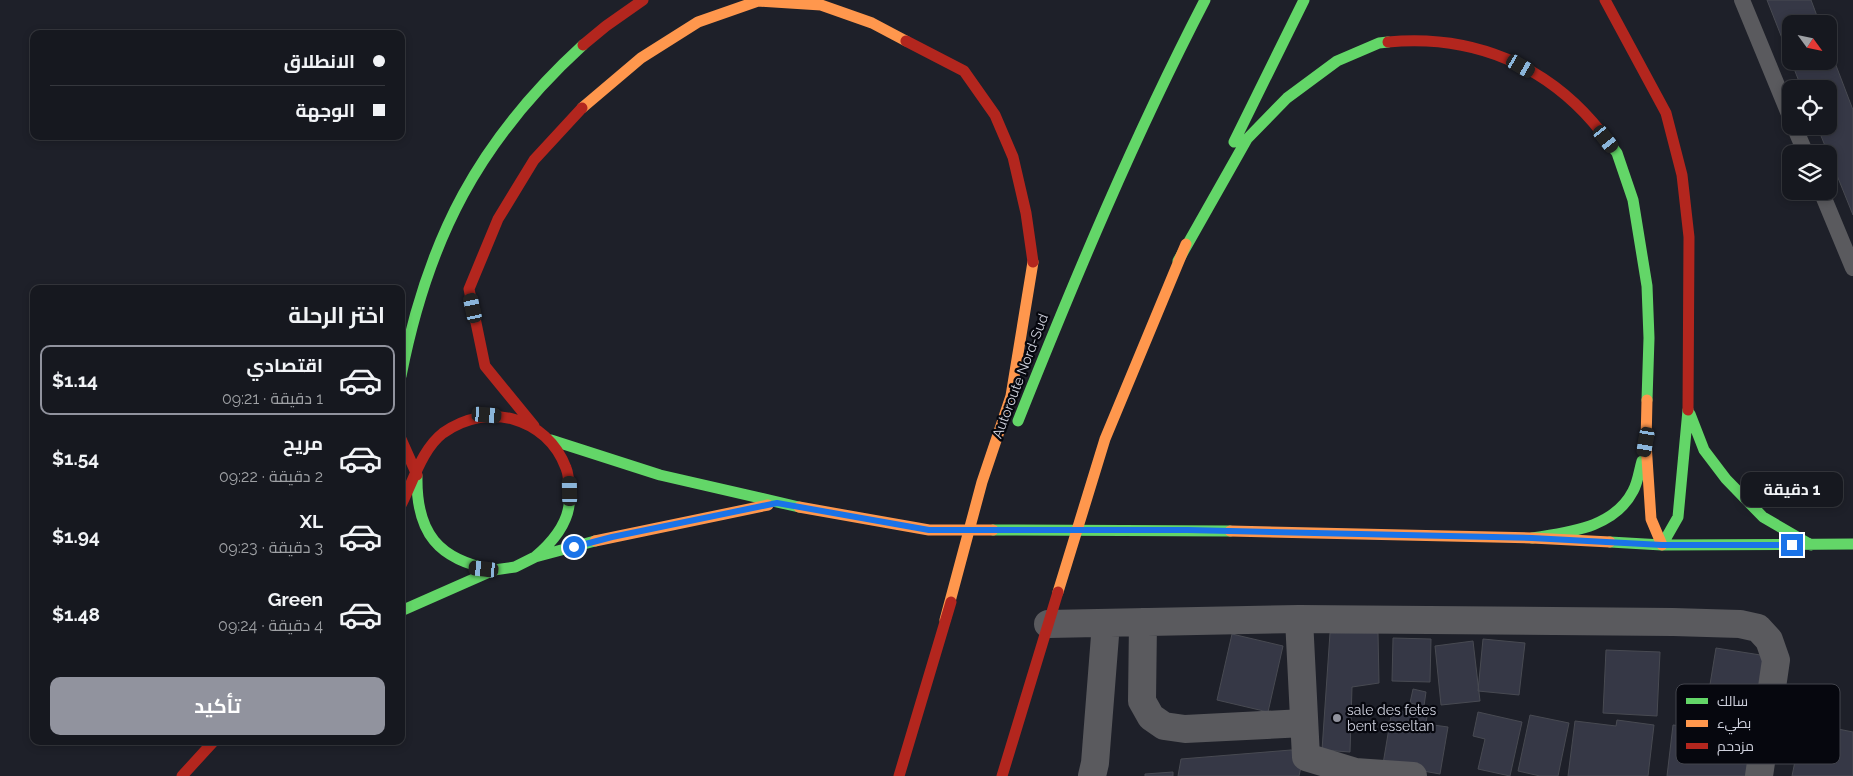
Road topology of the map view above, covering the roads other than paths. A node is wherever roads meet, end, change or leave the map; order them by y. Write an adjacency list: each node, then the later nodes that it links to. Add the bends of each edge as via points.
1 (643, 0): 10 (main road, via 594,34 548,77 479,163 451,214 424,281)
2 (1205, 0): 13 (main road, Autoroute Nord-Sud, via 1180,47 1075,276)
3 (1304, 0): 8 (main road)
4 (1605, 0): 11 (main road, via 1666,113 1682,175 1689,237)
5 (1742, 0): 6 (lane)
6 (1782, 97)
7 (1825, 200): 9 (lane)
8 (1178, 261): 15 (main road, via 1247,139 1287,98 1337,61 1379,43 1411,40 1459,46 1506,58 1550,82 1584,111 1617,153 1633,200 1647,286); 32 (main road, via 1105,439)
9 (1853, 268)
10 (405, 353)
11 (1688, 409): 23 (main road, via 1678,517); 24 (main road, via 1704,450 1726,478 1763,517)
12 (534, 426): 14 (main road); 17 (main road, via 512,417 487,415 463,420 442,434 426,452); 29 (main road, via 485,366 469,289 498,219 534,160 585,105 641,58 698,22 758,1 821,5 872,23 964,71 995,115 1014,157 1034,266 1010,396 982,482)
13 (1012, 436)
14 (551, 440): 20 (main road, via 660,475); 25 (main road, via 563,459 570,480 570,502 564,524)
15 (1646, 442): 21 (main road, via 1633,492 1620,510 1600,524); 23 (main road, via 1651,519)
16 (405, 448): 17 (main road)
17 (417, 475): 19 (main road); 26 (main road, via 419,515 435,543 455,560 474,568)
18 (992, 491): 29 (main road)
19 (405, 498)
20 (777, 503): 21 (main road, via 929,530 1188,530); 25 (main road, via 612,537)
21 (1532, 538): 23 (main road)
22 (1853, 544): 24 (main road)
23 (1662, 545): 24 (main road)
24 (1811, 545)
25 (536, 557): 26 (main road)
26 (494, 570): 27 (main road)
27 (405, 609)
28 (1299, 619): 30 (street); 33 (street, via 1740,624 1758,628 1769,640 1776,660); 34 (street)
29 (945, 620): 37 (main road)
30 (1143, 622): 31 (street); 34 (street, via 1142,701 1151,717 1164,726 1185,729)
31 (1106, 623): 32 (street); 39 (street)
32 (1048, 624): 38 (main road)
33 (1773, 684)
34 (1304, 723): 40 (street, via 1306,758 1354,772)
35 (210, 745): 36 (main road)
36 (182, 776)
37 (898, 776)
38 (1002, 776)
39 (1092, 776)
40 (1401, 776)

